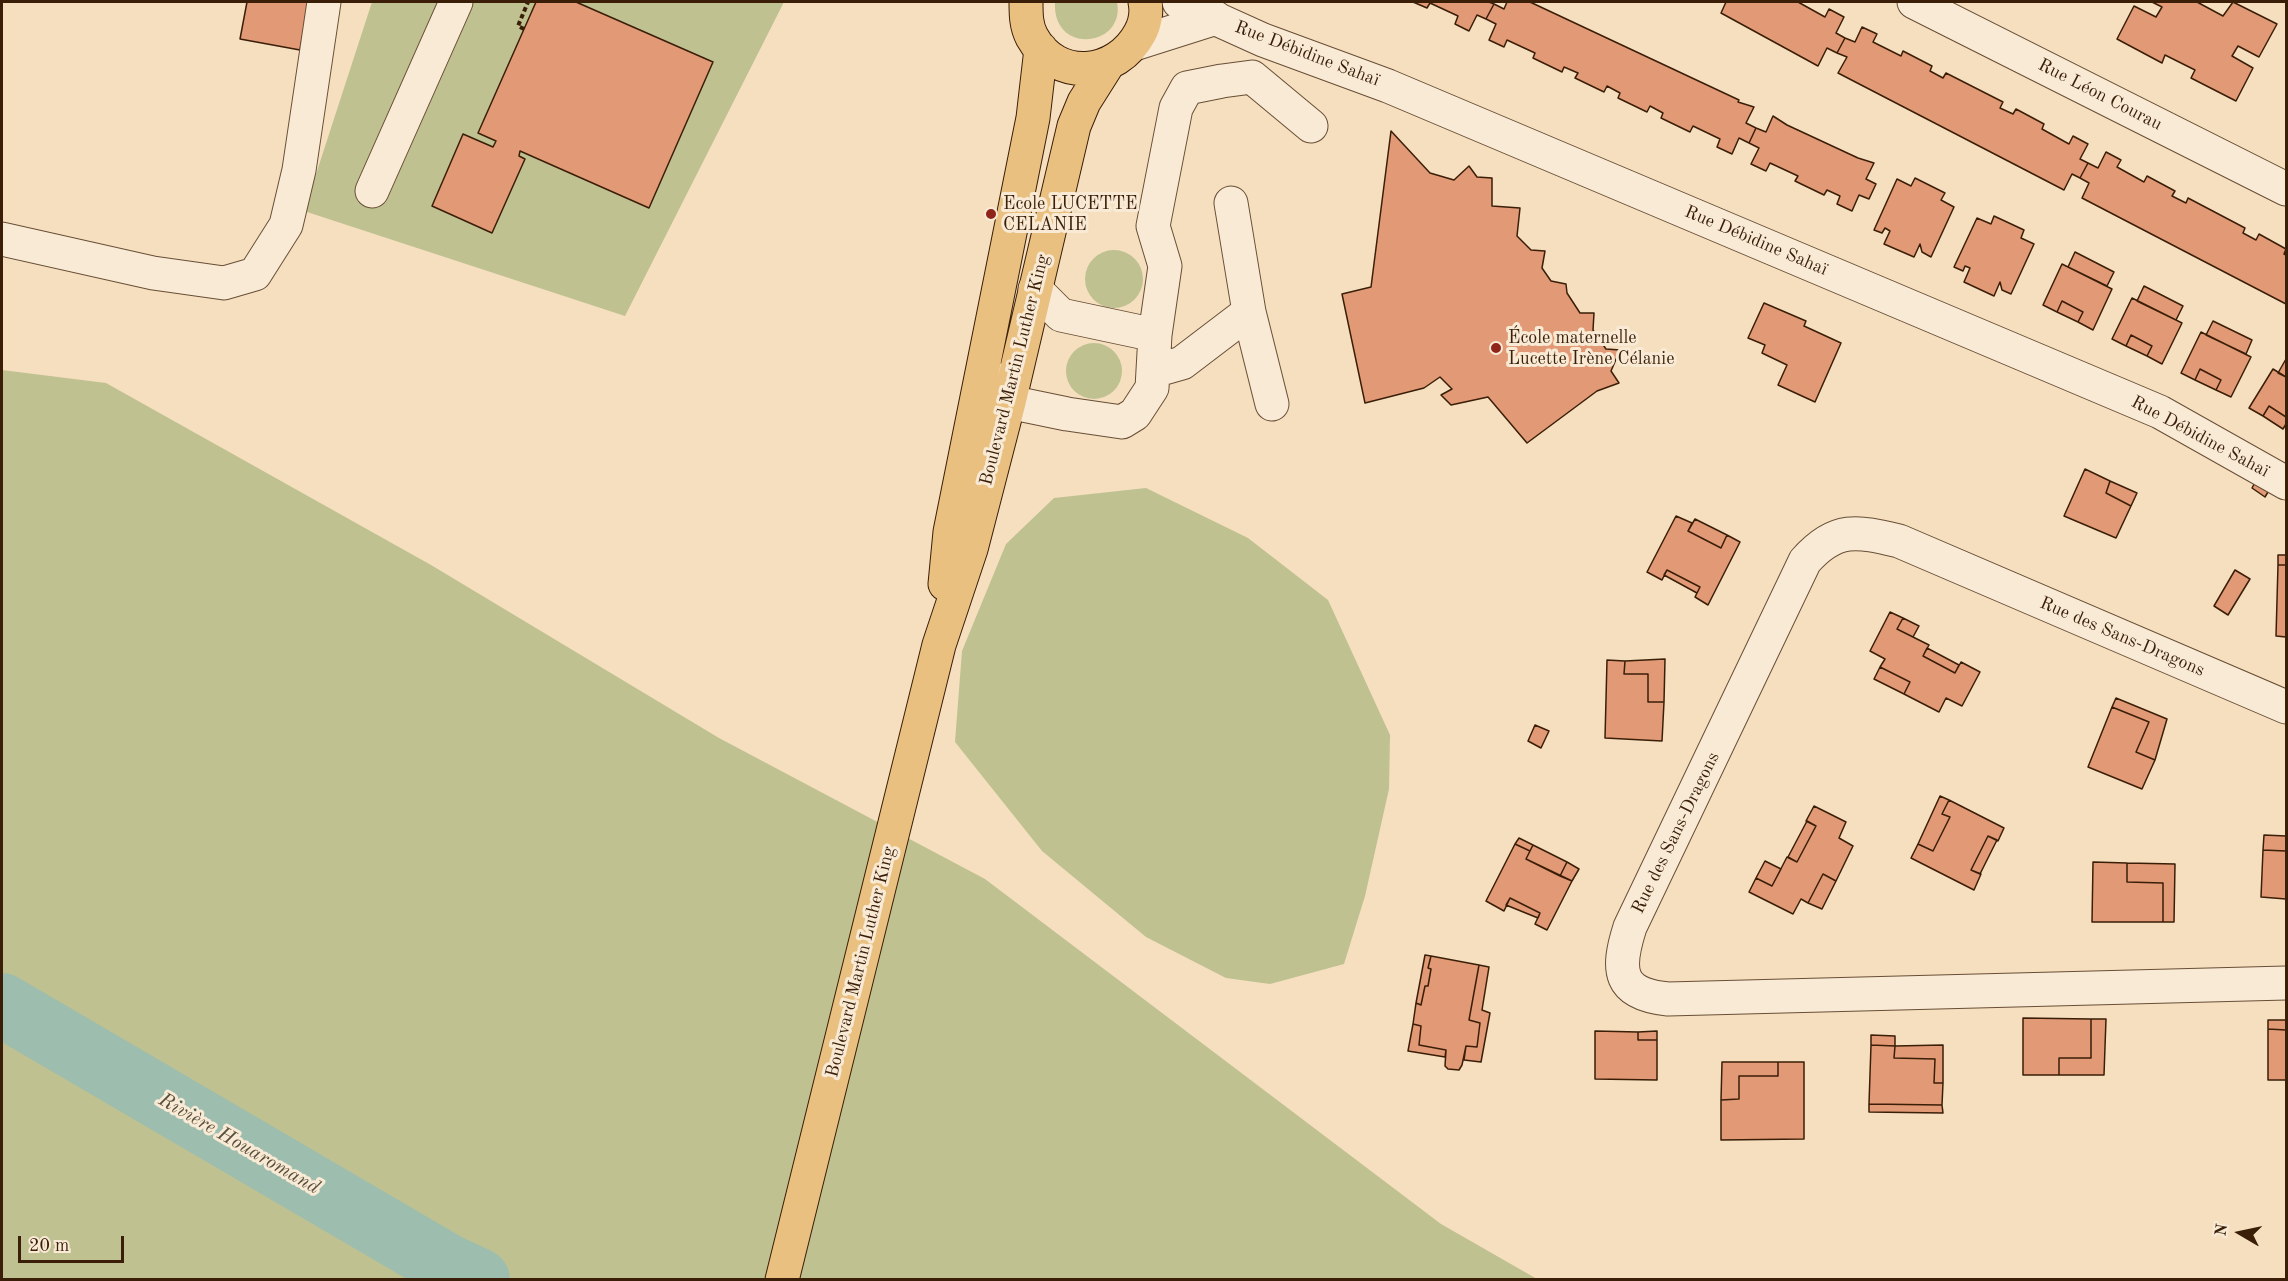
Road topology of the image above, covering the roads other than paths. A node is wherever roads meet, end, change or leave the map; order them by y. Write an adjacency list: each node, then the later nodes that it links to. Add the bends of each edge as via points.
1 (324, 2): 17 (street, via 299,170 286,225 255,274 224,283 153,273)
2 (456, 2): 15 (street)
3 (1145, 2): 9 (main road, via 1144,26)
4 (1179, 2): 7 (street, Rue Débidine Sahaï)
5 (1914, 2): 14 (street, Rue Léon Courau)
6 (1024, 4): 10 (main road, via 1032,37)
7 (1216, 18): 8 (street, Rue Débidine Sahaï); 9 (street)
8 (1263, 40): 12 (street); 25 (street, Rue Débidine Sahaï, via 1388,86 2160,412)
9 (1134, 44): 11 (main road)
10 (1041, 49): 11 (main road, via 1061,64 1082,69); 21 (main road, Boulevard Martin Luther King, via 1033,118)
11 (1108, 64): 18 (main road, Boulevard Martin Luther King, via 1074,126)
12 (1252, 77): 13 (street); 20 (street, via 1187,88 1176,108 1153,226 1165,266)
13 (1311, 126)
14 (2286, 189)
15 (372, 191)
16 (1231, 203): 19 (street)
17 (2, 239)
18 (1035, 289): 20 (street, via 1061,315); 23 (main road, Boulevard Martin Luther King)
19 (1249, 312): 22 (street, via 1182,363); 24 (street)
20 (1155, 335): 22 (street)
21 (986, 358): 23 (street); 26 (main road, Boulevard Martin Luther King, via 950,532)
22 (1154, 371): 23 (street, via 1152,388 1135,414 1122,422)
23 (1009, 402): 26 (main road, Boulevard Martin Luther King, via 971,549)
24 (1272, 404)
25 (2286, 483)
26 (939, 645): 29 (main road, Boulevard Martin Luther King)
27 (2286, 707): 28 (street, Rue des Sans-Dragons, via 1899,541 1855,534 1828,539 1805,561 1630,927 1623,960 1628,985 1637,993 1668,999)
28 (2286, 983)
29 (782, 1280)

